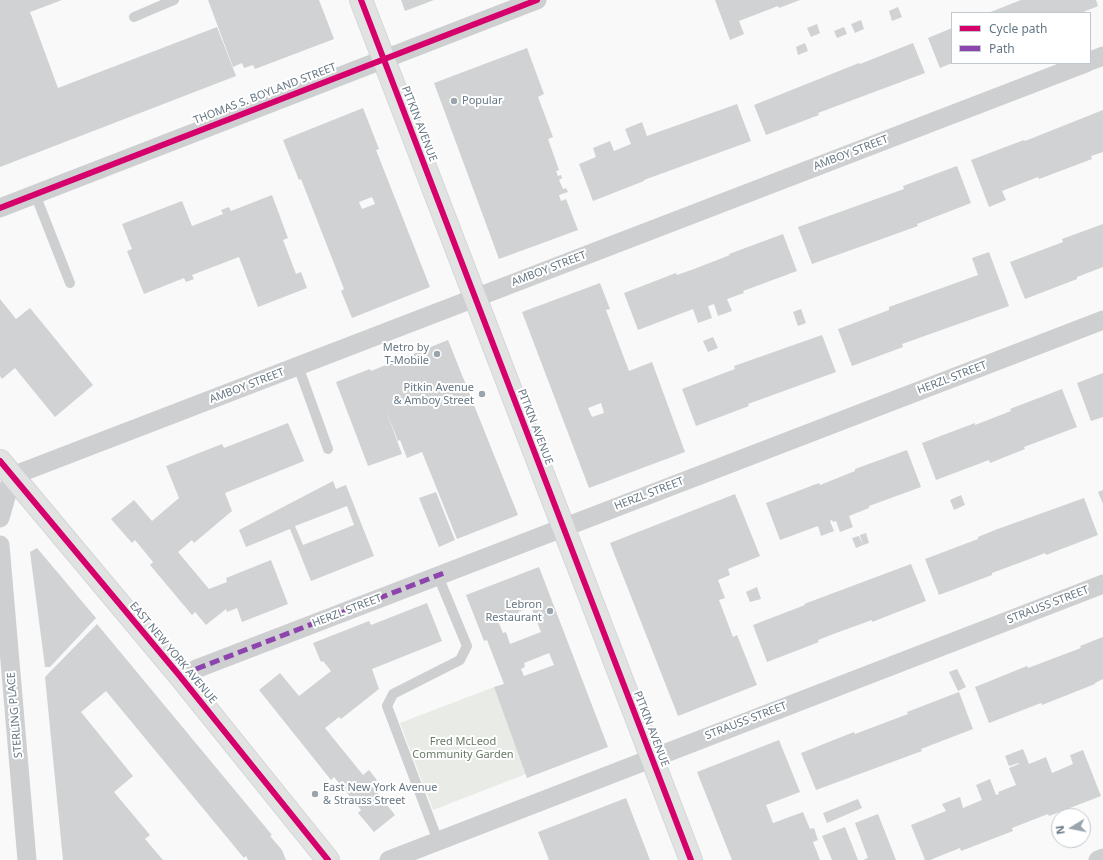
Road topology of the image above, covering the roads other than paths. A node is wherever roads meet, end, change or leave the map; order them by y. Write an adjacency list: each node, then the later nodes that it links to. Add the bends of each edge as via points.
1 (174, 0): 4 (lane)
2 (361, 0): 6 (street, PITKIN AVENUE)
3 (537, 0): 6 (street, THOMAS S. BOYLAND STREET)
4 (134, 17)
5 (1103, 56): 7 (street)
6 (384, 59): 9 (street, THOMAS S. BOYLAND STREET); 12 (street, PITKIN AVENUE)
7 (1091, 61)
8 (1083, 64): 12 (street, AMBOY STREET)
9 (35, 194): 10 (street, THOMAS S. BOYLAND STREET); 11 (lane)
10 (0, 208)
11 (70, 283)
12 (474, 298): 14 (street, AMBOY STREET); 18 (street, PITKIN AVENUE)
13 (1103, 320): 18 (street, HERZL STREET)
14 (298, 366): 15 (lane); 16 (street, AMBOY STREET)
15 (328, 449)
16 (6, 469): 17 (street); 27 (street, EAST NEW YORK AVENUE, via 179,675)
17 (0, 518)
18 (563, 528): 20 (street, HERZL STREET); 23 (street, PITKIN AVENUE)
19 (0, 545): 26 (street, STERLING PLACE)
20 (441, 575): 22 (street, HERZL STREET); 24 (lane, via 467,646 460,660 393,694 387,706)
21 (1103, 584): 23 (street, STRAUSS STREET)
22 (196, 669)
23 (651, 757): 24 (street, STRAUSS STREET); 29 (street, PITKIN AVENUE)
24 (438, 841): 28 (street, STRAUSS STREET)
25 (1103, 858): 30 (street)
26 (27, 860)
27 (328, 860)
28 (389, 860)
29 (691, 860)
30 (1098, 860)

